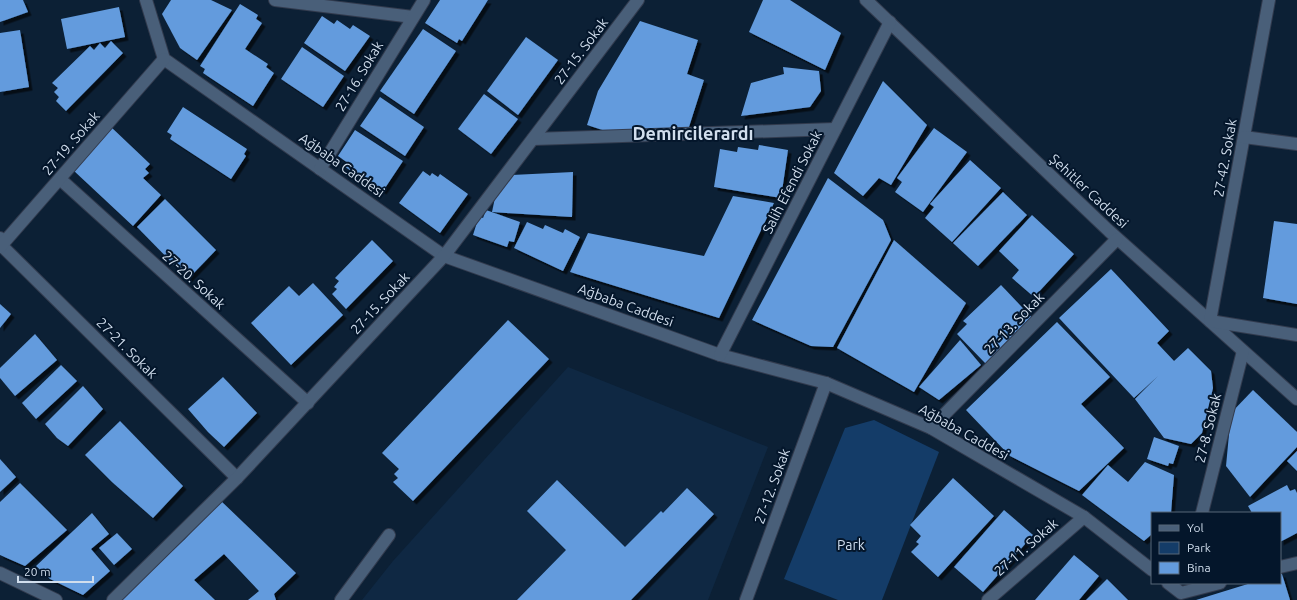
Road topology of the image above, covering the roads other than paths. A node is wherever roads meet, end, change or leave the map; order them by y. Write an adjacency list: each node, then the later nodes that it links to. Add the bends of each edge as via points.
1 (146, 0): 9 (street)
2 (275, 0): 7 (street)
3 (424, 0): 7 (street, 27-16. Sokak)
4 (638, 0): 12 (street, 27-15. Sokak)
5 (866, 0): 8 (street, Şehitler Caddesi)
6 (1269, 0): 11 (street, 27-42. Sokak)
7 (413, 17): 14 (street, 27-16. Sokak)
8 (890, 22): 10 (street, Salih Efendi Sokak); 16 (street, Şehitler Caddesi)
9 (164, 59): 14 (street, Ağbaba Caddesi); 15 (street, 27-19. Sokak)
10 (835, 129): 12 (street); 22 (street, Salih Efendi Sokak)
11 (1244, 137): 13 (street); 19 (street, 27-42. Sokak)
12 (533, 139): 18 (street, 27-15. Sokak)
13 (1297, 144)
14 (320, 169): 18 (street, Ağbaba Caddesi)
15 (60, 179): 17 (street, 27-19. Sokak); 25 (street, 27-20. Sokak)
16 (1117, 239): 19 (street, Şehitler Caddesi); 26 (street, 27-13. Sokak)
17 (1, 244): 27 (street, 27-21. Sokak)
18 (444, 256): 22 (street, Ağbaba Caddesi); 25 (street, 27-15. Sokak)
19 (1210, 321): 20 (street); 21 (street, Şehitler Caddesi)
20 (1297, 335)
21 (1243, 351): 24 (street, Şehitler Caddesi); 28 (street, 27-8. Sokak)
22 (720, 355): 23 (street, Ağbaba Caddesi)
23 (826, 383): 26 (street, Ağbaba Caddesi); 41 (street, 27-12. Sokak)
24 (1297, 399)
25 (308, 403): 27 (street, 27-15. Sokak)
26 (931, 428): 29 (street, Ağbaba Caddesi)
27 (237, 478): 39 (street, 27-15. Sokak)
28 (1202, 512)
29 (1084, 517): 33 (street, Ağbaba Caddesi); 42 (street, 27-11. Sokak)
30 (389, 534): 40 (street)
31 (1297, 563): 32 (street)
32 (1281, 568)
33 (1151, 569)
34 (0, 573): 38 (street)
35 (1169, 584): 37 (street)
36 (1216, 584): 37 (street)
37 (1181, 592)
38 (56, 600)
39 (113, 600)
40 (342, 600)
41 (746, 600)
42 (988, 600)

